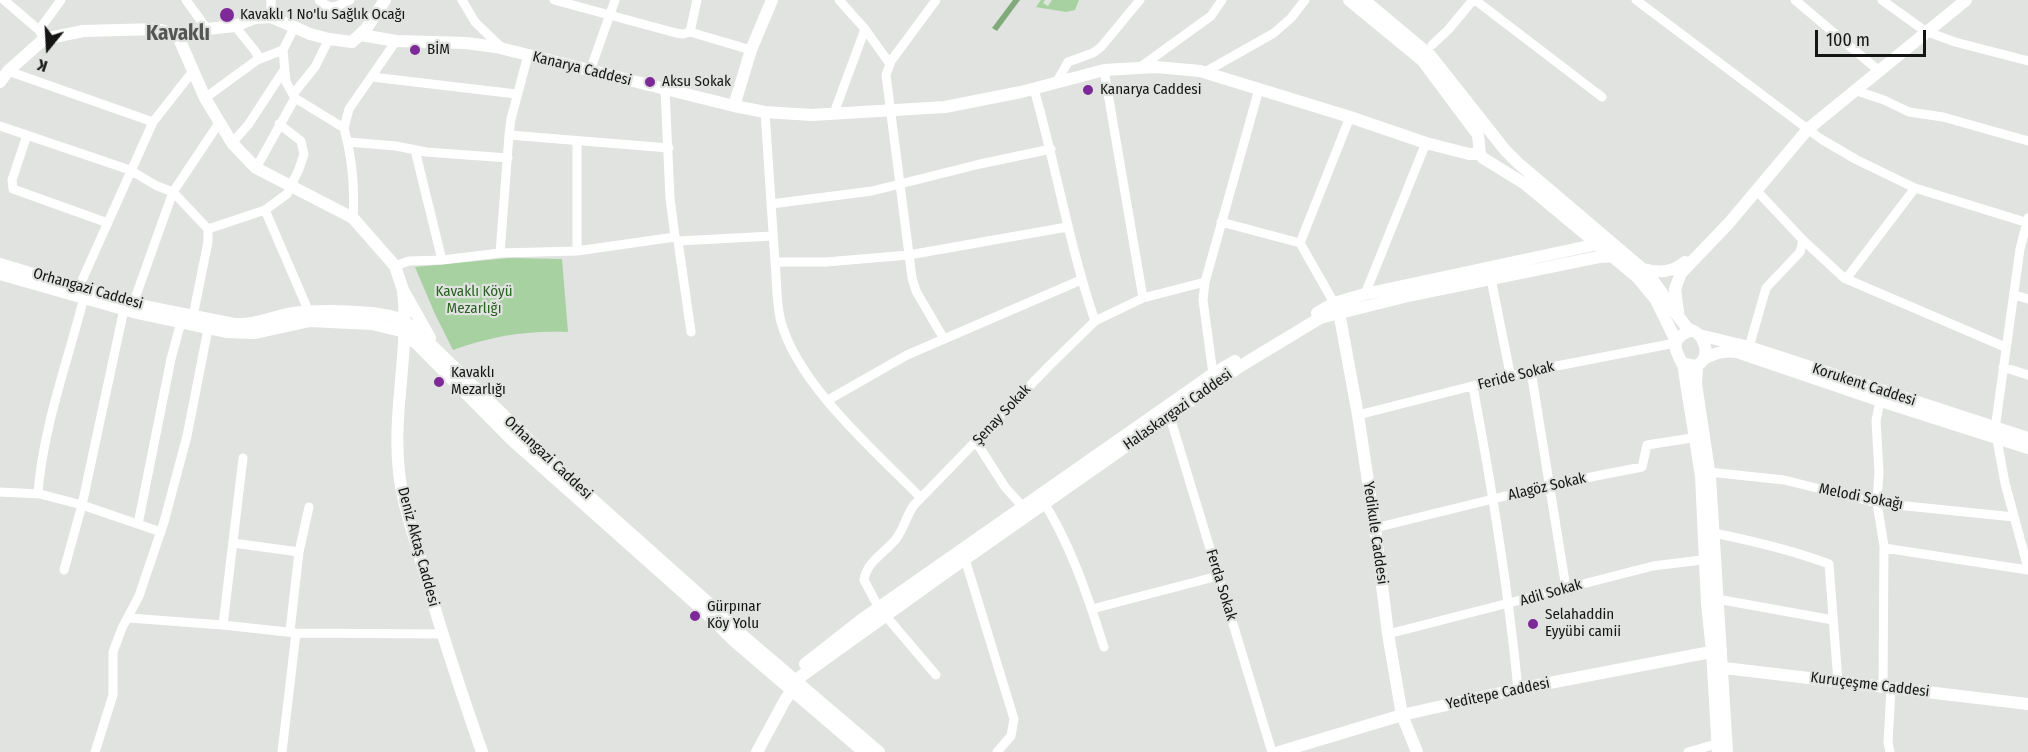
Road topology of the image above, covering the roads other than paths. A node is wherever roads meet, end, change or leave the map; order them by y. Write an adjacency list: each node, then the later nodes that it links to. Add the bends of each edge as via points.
1 (4, 0): 35 (street)
2 (61, 0): 35 (street)
3 (186, 0): 30 (street)
4 (271, 0): 26 (street)
5 (319, 0): 6 (street, via 334,8)
6 (350, 0)
7 (386, 0): 36 (main road)
8 (462, 0): 27 (street)
9 (554, 0): 25 (street)
10 (615, 0): 25 (street)
11 (697, 0): 33 (street)
12 (772, 0): 43 (main road)
13 (839, 0): 31 (street)
14 (936, 0): 47 (street)
15 (1140, 0): 58 (street, via 1101,47 1065,64)
16 (1222, 0): 48 (street, via 1211,16)
17 (1305, 0): 55 (street, via 1274,33)
18 (1349, 0): 89 (main road, via 1422,60 1478,135)
19 (1364, 0): 85 (main road, via 1430,55)
20 (1474, 0): 40 (street); 65 (street)
21 (1636, 0): 77 (street)
22 (1795, 0): 51 (street)
23 (1882, 0): 32 (street)
24 (1959, 2): 32 (main road)
25 (608, 16): 33 (street, via 676,33); 54 (street)
26 (272, 17): 28 (main road, via 255,18); 29 (main road, Kanarya Caddesi)
27 (475, 22): 39 (street, via 482,37); 41 (street)
28 (235, 26): 30 (main road); 45 (street)
29 (294, 28): 37 (main road, Kanarya Caddesi); 42 (street)
30 (207, 29): 34 (main road)
31 (865, 29): 47 (street); 70 (street)
32 (1925, 31): 46 (street); 51 (main road)
33 (690, 32): 43 (street)
34 (177, 34): 35 (main road, via 157,29 114,29); 53 (main road)
35 (42, 35): 52 (main road)
36 (361, 35): 37 (main road, Kanarya Caddesi, via 352,42); 38 (main road, Kanarya Caddesi)
37 (329, 39): 64 (street)
38 (396, 41): 39 (main road, Kanarya Caddesi); 56 (street)
39 (480, 45): 41 (main road, Kanarya Caddesi)
40 (1432, 45)
41 (503, 49): 44 (main road, Kanarya Caddesi)
42 (282, 50): 45 (street); 49 (street)
43 (751, 50): 67 (main road)
44 (528, 54): 54 (main road, Kanarya Caddesi); 63 (street)
45 (260, 59): 66 (street)
46 (2028, 61)
47 (890, 64): 68 (street, via 886,75)
48 (1139, 68): 50 (main road, Kanarya Caddesi); 55 (main road, Kanarya Caddesi)
49 (284, 70): 64 (street); 83 (street)
50 (1104, 70): 58 (main road, Kanarya Caddesi); 130 (street)
51 (1878, 70): 62 (main road)
52 (8, 71): 57 (main road); 72 (street)
53 (193, 71): 66 (main road); 72 (street)
54 (590, 71): 61 (main road, Kanarya Caddesi)
55 (1204, 72): 60 (main road, Kanarya Caddesi)
56 (372, 77): 63 (street); 76 (street, via 349,109)
57 (0, 82)
58 (1056, 83): 59 (main road, Kanarya Caddesi)
59 (1034, 89): 68 (main road, Kanarya Caddesi, via 945,108); 87 (street)
60 (1259, 89): 71 (main road, Kanarya Caddesi); 102 (street)
61 (665, 90): 67 (main road, Kanarya Caddesi); 86 (street)
62 (1854, 90): 77 (main road); 81 (street, via 1909,112 1943,117)
63 (516, 94): 79 (street)
64 (295, 96): 74 (street); 76 (street)
65 (1602, 97)
66 (205, 99): 73 (main road)
67 (734, 106): 69 (main road, Kanarya Caddesi)
68 (892, 109): 70 (main road, Kanarya Caddesi); 93 (street)
69 (765, 112): 70 (main road, Kanarya Caddesi); 98 (street)
70 (834, 113)
71 (1350, 117): 84 (main road, Kanarya Caddesi); 109 (street)
72 (153, 122): 92 (street)
73 (219, 123): 83 (main road); 97 (street)
74 (279, 124): 91 (street); 94 (street, via 301,141 304,154)
75 (0, 126): 78 (street)
76 (344, 128): 82 (street)
77 (1808, 129): 95 (street, via 1857,160); 96 (main road)
78 (27, 135): 92 (street); 103 (street, via 12,180 13,189)
79 (509, 135): 80 (street); 90 (street)
80 (577, 141): 86 (street); 112 (street)
81 (2028, 141)
82 (348, 142): 88 (street); 100 (street, via 354,196)
83 (232, 143): 91 (main road)
84 (1426, 143): 89 (main road, Kanarya Caddesi, via 1469,154); 128 (street)
85 (1500, 144): 89 (main road, via 1484,142); 89 (main road, via 1501,154 1494,161); 120 (main road)
86 (669, 148): 107 (street, via 670,198)
87 (1051, 149): 93 (street); 104 (street)
88 (415, 150): 90 (street); 116 (street)
89 (1481, 153): 110 (main road)
90 (508, 158): 113 (street)
91 (256, 168): 94 (main road)
92 (130, 170): 97 (street); 103 (street)
93 (899, 185): 98 (street); 114 (street)
94 (290, 187): 99 (street, via 286,195); 100 (main road)
95 (1915, 188): 101 (street); 123 (street)
96 (1756, 191): 108 (street); 111 (main road)
97 (173, 192): 105 (street); 132 (street)
98 (771, 204): 106 (street)
99 (265, 210): 105 (street); 134 (street)
100 (352, 218): 119 (main road)
101 (2027, 221): 129 (street)
102 (1221, 222): 109 (street); 125 (street)
103 (108, 224): 127 (street)
104 (1067, 227): 114 (street); 124 (street)
105 (208, 228): 136 (street)
106 (773, 236): 107 (street); 117 (street)
107 (677, 239): 112 (street); 142 (street)
108 (1803, 240): 123 (street); 145 (street, via 1800,252 1766,288)
109 (1300, 243): 133 (street)
110 (1598, 244): 115 (main road); 128 (main road)
111 (1703, 249): 120 (main road, via 1672,271); 141 (main road, via 1677,280 1676,308)
112 (577, 251): 113 (street)
113 (500, 253): 116 (street)
114 (909, 255): 117 (street); 143 (street, via 916,291)
115 (1613, 256): 122 (main road, Halaskargazi Caddesi); 144 (main road, via 1647,287)
116 (442, 260): 119 (street, via 409,261)
117 (775, 262): 156 (street, via 785,334 803,369)
118 (0, 264): 127 (main road, Orhangazi Caddesi)
119 (395, 266): 126 (main road)
120 (1643, 269): 141 (main road)
121 (0, 274): 127 (main road, Orhangazi Caddesi)
122 (1491, 279): 133 (main road, Halaskargazi Caddesi); 154 (street)
123 (1846, 279): 146 (street)
124 (1081, 280): 137 (street); 143 (street)
125 (1205, 282): 130 (street, Şenay Sokak); 152 (street, via 1203,300)
126 (403, 290): 135 (main road, via 403,304); 139 (main road, Deniz Aktaş Caddesi); 147 (main road)
127 (82, 292): 132 (main road, Orhangazi Caddesi); 170 (street, via 51,418 39,477)
128 (1365, 294): 133 (main road)
129 (2014, 295): 131 (street); 146 (street)
130 (1143, 298): 137 (street, Şenay Sokak)
131 (2028, 299)
132 (128, 306): 136 (main road, Orhangazi Caddesi); 138 (main road, Orhangazi Caddesi); 175 (street)
133 (1336, 308): 152 (main road); 158 (main road, Yedikule Caddesi); 159 (main road, Halaskargazi Caddesi, via 1239,367)
134 (309, 312): 135 (main road, Orhangazi Caddesi); 136 (main road, Orhangazi Caddesi, via 246,325)
135 (386, 315): 139 (main road, Orhangazi Caddesi)
136 (193, 316)
137 (1095, 321): 164 (street, Şenay Sokak)
138 (181, 322): 140 (main road, Orhangazi Caddesi); 179 (street)
139 (406, 328): 140 (main road, Orhangazi Caddesi, via 327,321 298,322 246,333); 147 (main road, Orhangazi Caddesi); 160 (main road, Orhangazi Caddesi); 200 (main road, Deniz Aktaş Caddesi, via 398,421 399,472)
140 (208, 329): 181 (street, via 187,436)
141 (1691, 329): 144 (main road); 145 (main road, Korukent Caddesi); 148 (main road, via 1705,345)
142 (691, 332)
143 (945, 339): 156 (street, via 907,355)
144 (1675, 342): 149 (main road); 151 (street, Feride Sokak)
145 (1749, 347): 161 (main road, Korukent Caddesi)
146 (2006, 347): 150 (street)
147 (438, 352): 160 (main road, Orhangazi Caddesi)
148 (1701, 362): 149 (main road); 157 (main road, Korukent Caddesi, via 1715,353 1737,352); 162 (main road, via 1696,384)
149 (1683, 364): 162 (main road)
150 (2003, 367): 153 (street); 161 (street)
151 (1531, 371): 154 (street, Feride Sokak); 168 (street)
152 (1213, 374): 173 (main road)
153 (2028, 375)
154 (1511, 378): 155 (street, Feride Sokak)
155 (1473, 387): 158 (street, Feride Sokak); 172 (street)
156 (828, 400): 171 (street)
157 (1880, 401): 161 (main road, Korukent Caddesi); 174 (street, via 1876,421)
158 (1358, 415): 180 (main road, Yedikule Caddesi)
159 (1170, 417): 173 (main road, Halaskargazi Caddesi); 190 (street, Ferda Sokak)
160 (509, 430): 207 (main road, Orhangazi Caddesi)
161 (1995, 434): 163 (main road, Korukent Caddesi); 165 (main road, Korukent Caddesi); 178 (street)
162 (1699, 437): 167 (main road); 168 (street, Alagöz Sokak, via 1647,445 1642,467); 187 (main road)
163 (2028, 438)
164 (976, 442): 171 (street, Şenay Sokak); 177 (street)
165 (2028, 448)
166 (243, 458): 183 (street)
167 (1709, 472): 174 (street, Melodi Sokağı, via 1784,480); 182 (main road)
168 (1550, 485): 172 (street, Alagöz Sokak); 191 (street)
169 (0, 492): 170 (street)
170 (40, 494): 175 (street)
171 (921, 498): 195 (street, Şenay Sokak, via 907,514 897,539 866,572 864,580)
172 (1493, 499): 180 (street, Alagöz Sokak); 193 (street)
173 (1042, 500): 177 (main road); 186 (main road, Halaskargazi Caddesi); 194 (street)
174 (1877, 503): 178 (street, Melodi Sokağı); 184 (street)
175 (82, 505): 179 (street); 189 (street)
176 (309, 507): 185 (street)
177 (1023, 507): 186 (main road)
178 (2014, 517): 188 (street)
179 (138, 524): 181 (street)
180 (1375, 528): 201 (main road, Yedikule Caddesi)
181 (161, 532): 196 (street)
182 (1714, 533): 187 (main road); 197 (street, via 1829,564)
183 (233, 543): 185 (street); 198 (street)
184 (1884, 548): 188 (street); 208 (street)
185 (299, 552): 199 (street)
186 (964, 554): 195 (main road); 219 (street, via 1014,719 1011,736)
187 (1710, 559): 191 (street, Adil Sokak, via 1653,566); 192 (main road); 203 (main road, via 1707,604)
188 (2028, 569)
189 (64, 570)
190 (1218, 576): 194 (street); 220 (street, Ferda Sokak)
191 (1566, 588): 193 (street, Adil Sokak)
192 (1717, 599): 197 (street); 203 (main road)
193 (1510, 604): 201 (street, Adil Sokak); 209 (street)
194 (1092, 609): 202 (street)
195 (882, 611): 205 (street, Şenay Sokak); 207 (main road)
196 (129, 618): 198 (street); 213 (street, via 113,652 113,695)
197 (1833, 620): 206 (street)
198 (223, 625): 199 (street)
199 (293, 632): 200 (street); 214 (street)
200 (441, 634): 215 (main road, Deniz Aktaş Caddesi)
201 (1388, 634): 211 (main road, Yedikule Caddesi)
202 (1104, 647)
203 (1717, 651): 204 (main road); 209 (main road, Yeditepe Caddesi)
204 (1718, 667): 206 (main road, Kuruçeşme Caddesi); 212 (main road)
205 (936, 675)
206 (1838, 682): 208 (main road, Kuruçeşme Caddesi)
207 (790, 683): 216 (main road); 217 (main road); 218 (main road)
208 (1887, 687): 210 (main road, Kuruçeşme Caddesi); 224 (street)
209 (1518, 689): 211 (main road, Yeditepe Caddesi)
210 (2028, 704)
211 (1402, 715): 221 (main road, Yeditepe Caddesi); 222 (main road, Yedikule Caddesi)
212 (1722, 747): 223 (street)
213 (95, 752)
214 (282, 752)
215 (482, 752)
216 (757, 752)
217 (864, 752)
218 (879, 752)
219 (997, 752)
220 (1272, 752)
221 (1279, 752)
222 (1417, 752)
223 (1688, 752)
224 (1890, 752)

